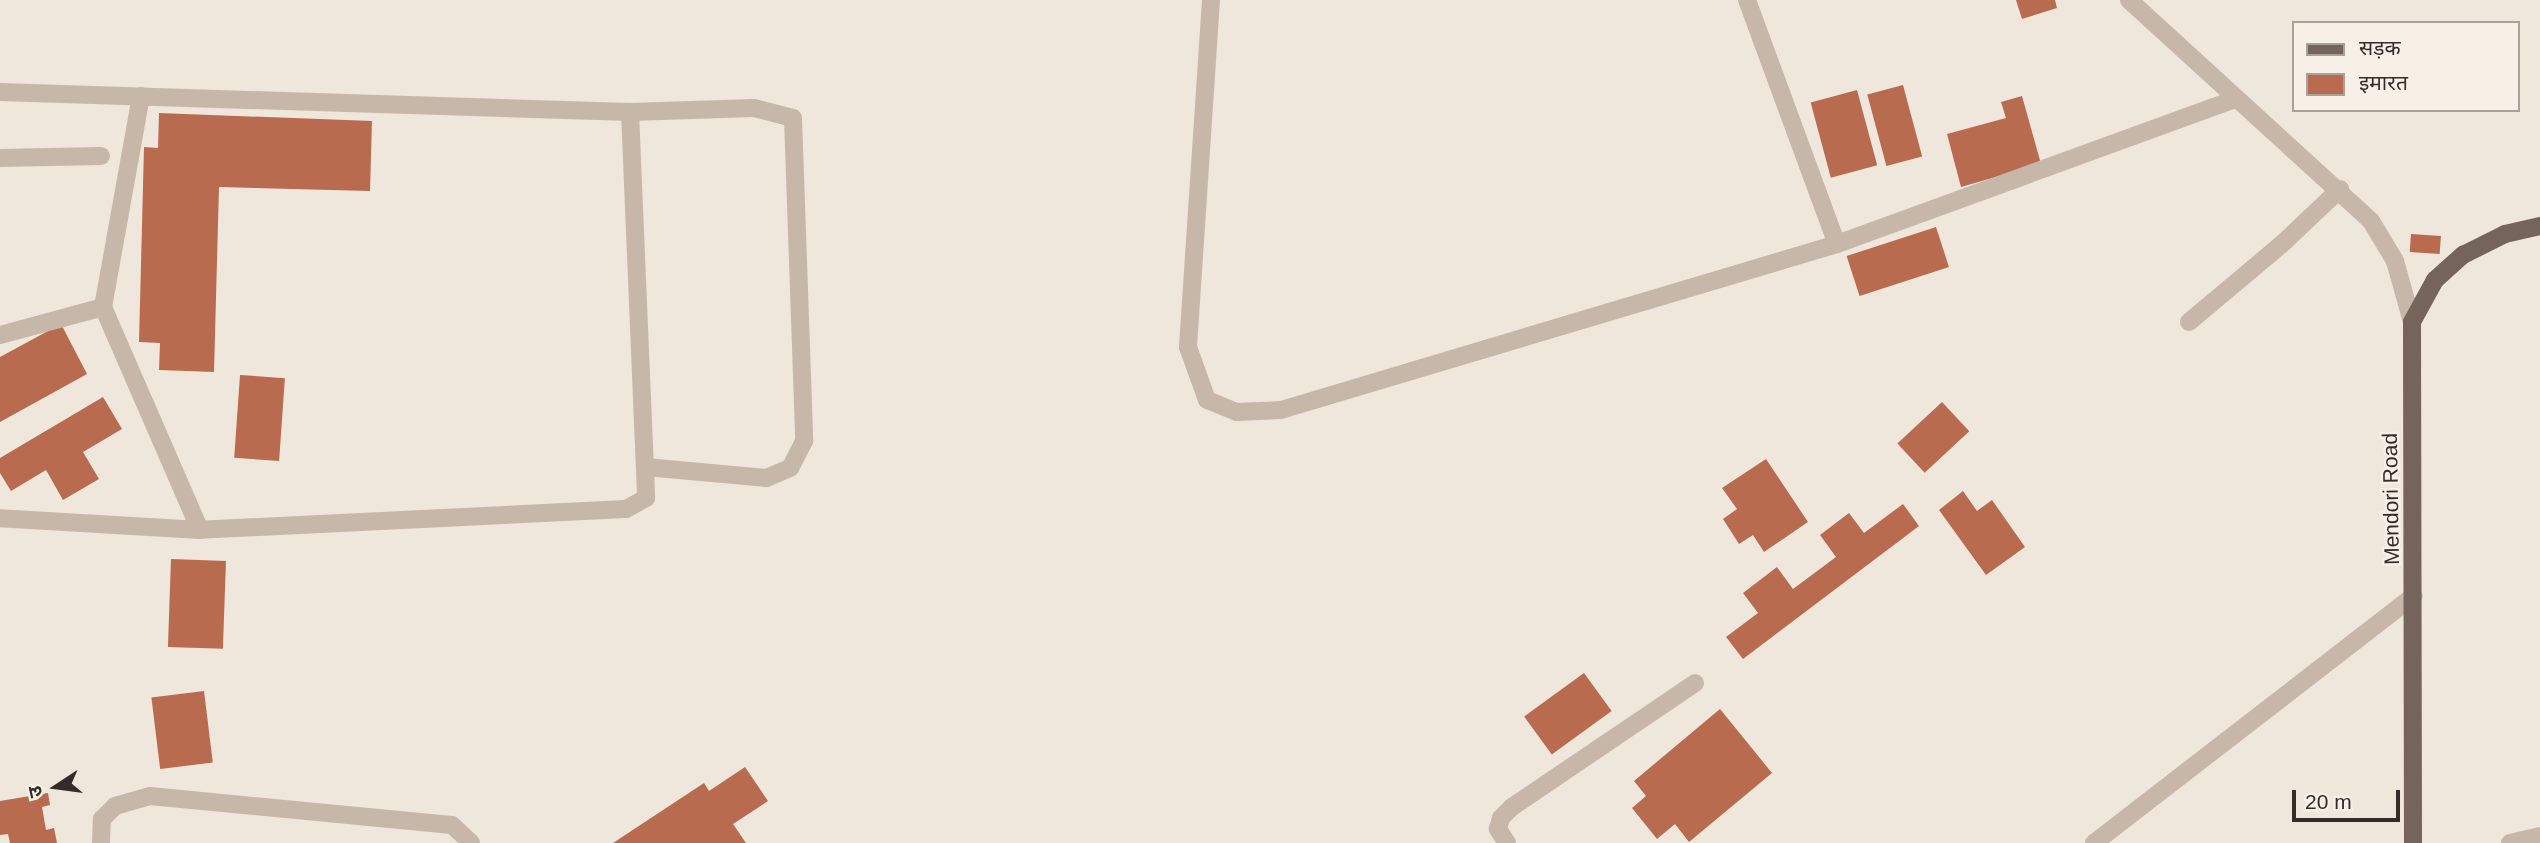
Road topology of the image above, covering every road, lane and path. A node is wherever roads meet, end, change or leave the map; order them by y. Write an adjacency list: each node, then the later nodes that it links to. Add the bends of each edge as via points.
1 (1211, 0): 12 (street, via 1188,347 1207,400 1237,412 1281,410)
2 (1747, 0): 12 (street)
3 (2129, 0): 6 (street)
4 (0, 92): 5 (street)
5 (141, 96): 7 (street); 13 (street)
6 (2236, 99): 10 (street); 12 (street)
7 (630, 112): 17 (street); 17 (street, via 754,108 793,118 796,145 804,441 790,468 766,478)
8 (101, 156): 9 (street)
9 (0, 158)
10 (2340, 189): 14 (street, via 2283,244); 15 (street, via 2371,221 2395,261)
11 (2540, 226): 15 (main road, Mendori Road, via 2505,234 2463,256 2435,280)
12 (1837, 244)
13 (103, 307): 16 (street); 19 (street)
14 (2189, 322)
15 (2412, 323): 20 (main road, Mendori Road)
16 (0, 335)
17 (645, 467): 19 (street, via 646,498 626,509)
18 (0, 519): 19 (street)
19 (200, 530)
20 (2414, 596): 26 (street); 27 (main road, Mendori Road)
21 (1695, 683): 25 (street, via 1512,807 1500,818 1498,829)
22 (2540, 836): 28 (street)
23 (101, 843): 24 (street, via 102,819 115,806 150,796 452,825)
24 (471, 843)
25 (1507, 843)
26 (2094, 843)
27 (2413, 843)
28 (2510, 843)

